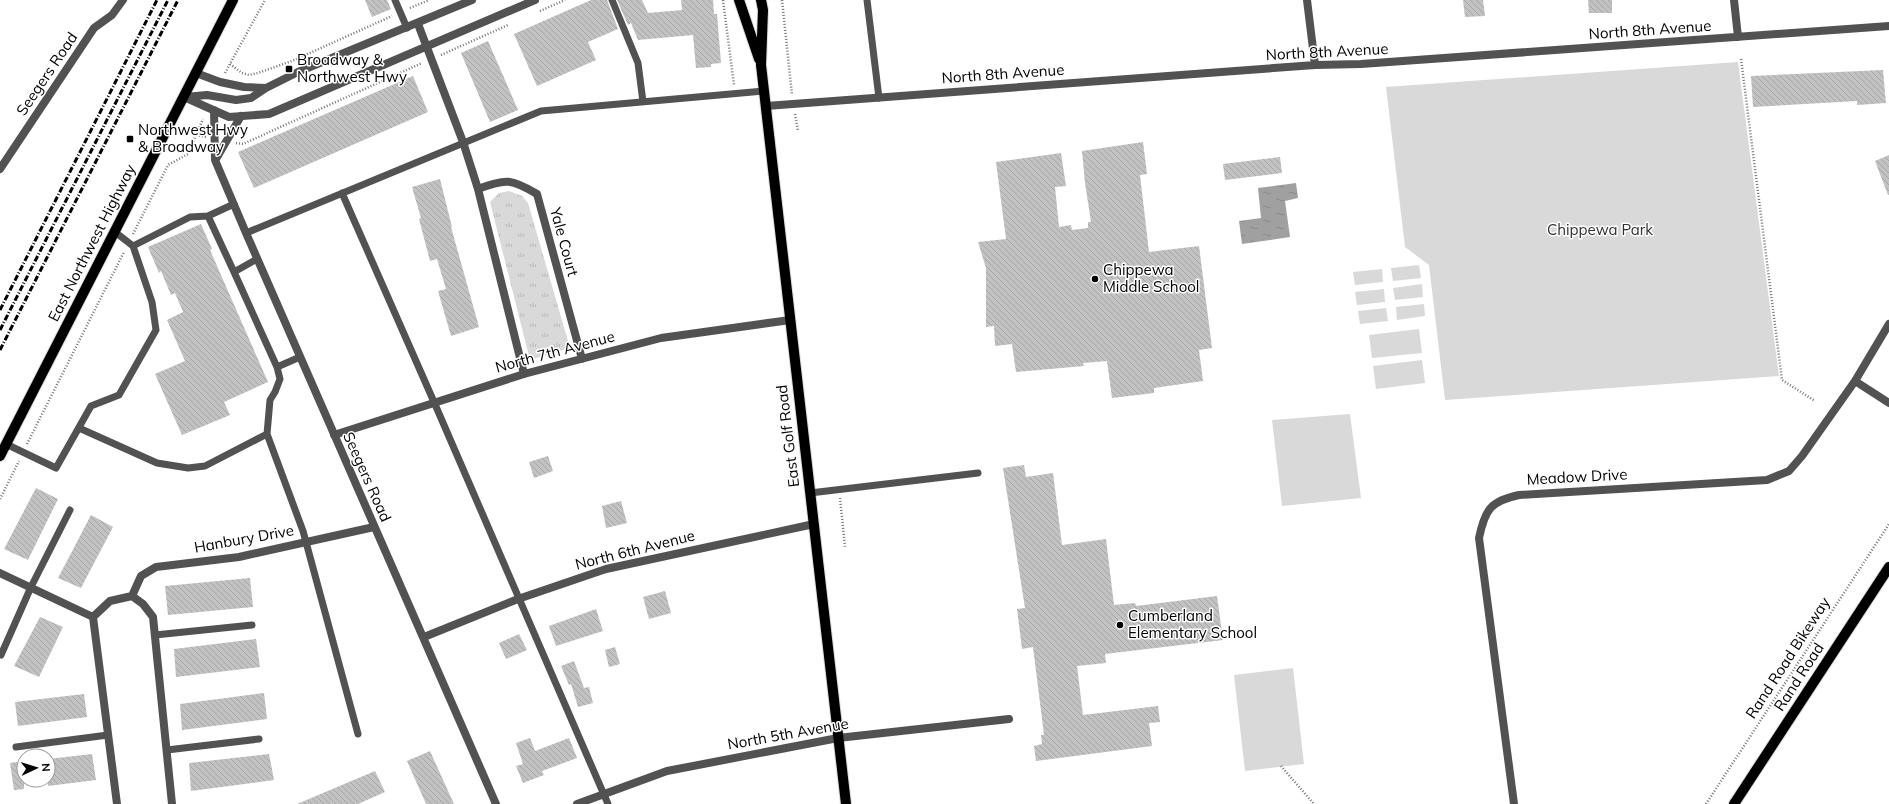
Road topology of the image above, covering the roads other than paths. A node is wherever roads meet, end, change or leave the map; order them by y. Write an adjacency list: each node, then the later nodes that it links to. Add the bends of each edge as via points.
1 (123, 0): 30 (street, Seegers Road, via 112,15 94,28)
2 (233, 0): 19 (main road, East Northwest Highway)
3 (395, 0): 14 (lane)
4 (472, 0): 12 (street)
5 (535, 0): 16 (street)
6 (612, 0): 24 (lane, via 638,63)
7 (739, 0): 17 (main road, East Golf Road)
8 (761, 0): 17 (main road, East Golf Road)
9 (867, 0): 23 (lane)
10 (1307, 0): 18 (street)
11 (1734, 0): 15 (street)
12 (418, 24): 14 (street); 16 (street)
13 (1889, 26): 15 (street, North 8th Avenue)
14 (407, 28): 20 (street, via 298,72)
15 (1738, 37): 18 (street, North 8th Avenue, via 1368,64)
16 (426, 48): 27 (street, via 268,114); 28 (street)
17 (761, 65): 21 (main road, East Golf Road)
18 (1315, 65): 23 (street, North 8th Avenue)
19 (196, 73): 20 (street, via 220,82); 22 (main road, East Northwest Highway)
20 (266, 88): 22 (street, via 251,98 236,100 207,95)
21 (764, 91): 24 (lane); 25 (main road, East Golf Road)
22 (184, 97): 26 (street); 35 (main road, East Northwest Highway)
23 (879, 98): 25 (street, North 8th Avenue)
24 (643, 102): 28 (lane, via 541,111)
25 (766, 106): 40 (main road, East Golf Road)
26 (214, 110): 27 (street, via 229,117); 29 (street, Seegers Road)
27 (241, 116): 29 (street)
28 (463, 142): 31 (street); 32 (lane)
29 (215, 160): 33 (street, Seegers Road)
30 (0, 169)
31 (478, 189): 43 (street, Yale Court, via 497,181 518,183 537,194); 45 (street)
32 (342, 193): 36 (lane); 47 (lane)
33 (234, 204): 34 (lane); 36 (street, Seegers Road)
34 (208, 216): 37 (lane, via 190,218); 39 (lane)
35 (115, 232): 37 (lane); 52 (main road, East Northwest Highway)
36 (246, 233): 38 (street, Seegers Road)
37 (131, 245): 49 (lane, via 152,302 156,330 119,395 91,406)
38 (257, 259): 39 (lane); 42 (street, Seegers Road)
39 (234, 272): 44 (lane)
40 (790, 320): 43 (street, North 7th Avenue, via 661,338); 55 (main road, East Golf Road)
41 (1889, 324): 46 (street, Meadow Drive)
42 (300, 357): 44 (lane); 51 (street, Seegers Road)
43 (582, 359): 45 (street, North 7th Avenue)
44 (277, 367): 50 (lane, via 280,379 270,400)
45 (524, 374): 47 (street, North 7th Avenue)
46 (1855, 381): 48 (street); 84 (street, Meadow Drive, via 1789,471 1767,480 1519,495 1502,499 1490,507 1479,538)
47 (434, 402): 51 (street, North 7th Avenue); 64 (lane)
48 (1889, 403)
49 (79, 428): 50 (lane, via 157,463 188,468 205,466); 52 (lane, via 56,468)
50 (267, 434): 59 (lane)
51 (334, 435): 58 (street, Seegers Road)
52 (6, 444): 53 (main road, East Northwest Highway)
53 (0, 456)
54 (978, 473): 55 (lane)
55 (810, 493): 57 (main road, East Golf Road)
56 (70, 510): 62 (lane)
57 (814, 524): 64 (street, North 6th Avenue, via 606,569); 73 (main road, East Golf Road)
58 (374, 527): 59 (street, Hanbury Drive); 68 (street, Seegers Road)
59 (306, 542): 63 (street, Hanbury Drive, via 238,557 156,567 141,576); 71 (lane)
60 (1889, 567): 85 (main road, Rand Road)
61 (0, 573): 62 (street)
62 (31, 587): 65 (street); 69 (lane)
63 (132, 596): 65 (street, via 110,601); 67 (street, via 143,604 153,617)
64 (518, 599): 68 (street, North 6th Avenue); 77 (lane)
65 (93, 617): 72 (street)
66 (252, 624): 67 (lane)
67 (155, 635): 76 (street)
68 (424, 637): 80 (street, Seegers Road)
69 (1, 655)
70 (1009, 719): 73 (street, North 5th Avenue)
71 (358, 734)
72 (108, 735): 75 (lane); 78 (street)
73 (838, 738): 77 (street, North 5th Avenue, via 667,771); 83 (main road, East Golf Road)
74 (258, 739): 76 (lane)
75 (16, 747)
76 (167, 750): 79 (street)
77 (603, 794): 81 (street, North 5th Avenue); 82 (lane)
78 (117, 804)
79 (172, 804)
80 (496, 804)
81 (577, 804)
82 (608, 804)
83 (846, 804)
84 (1514, 804)
85 (1734, 804)

